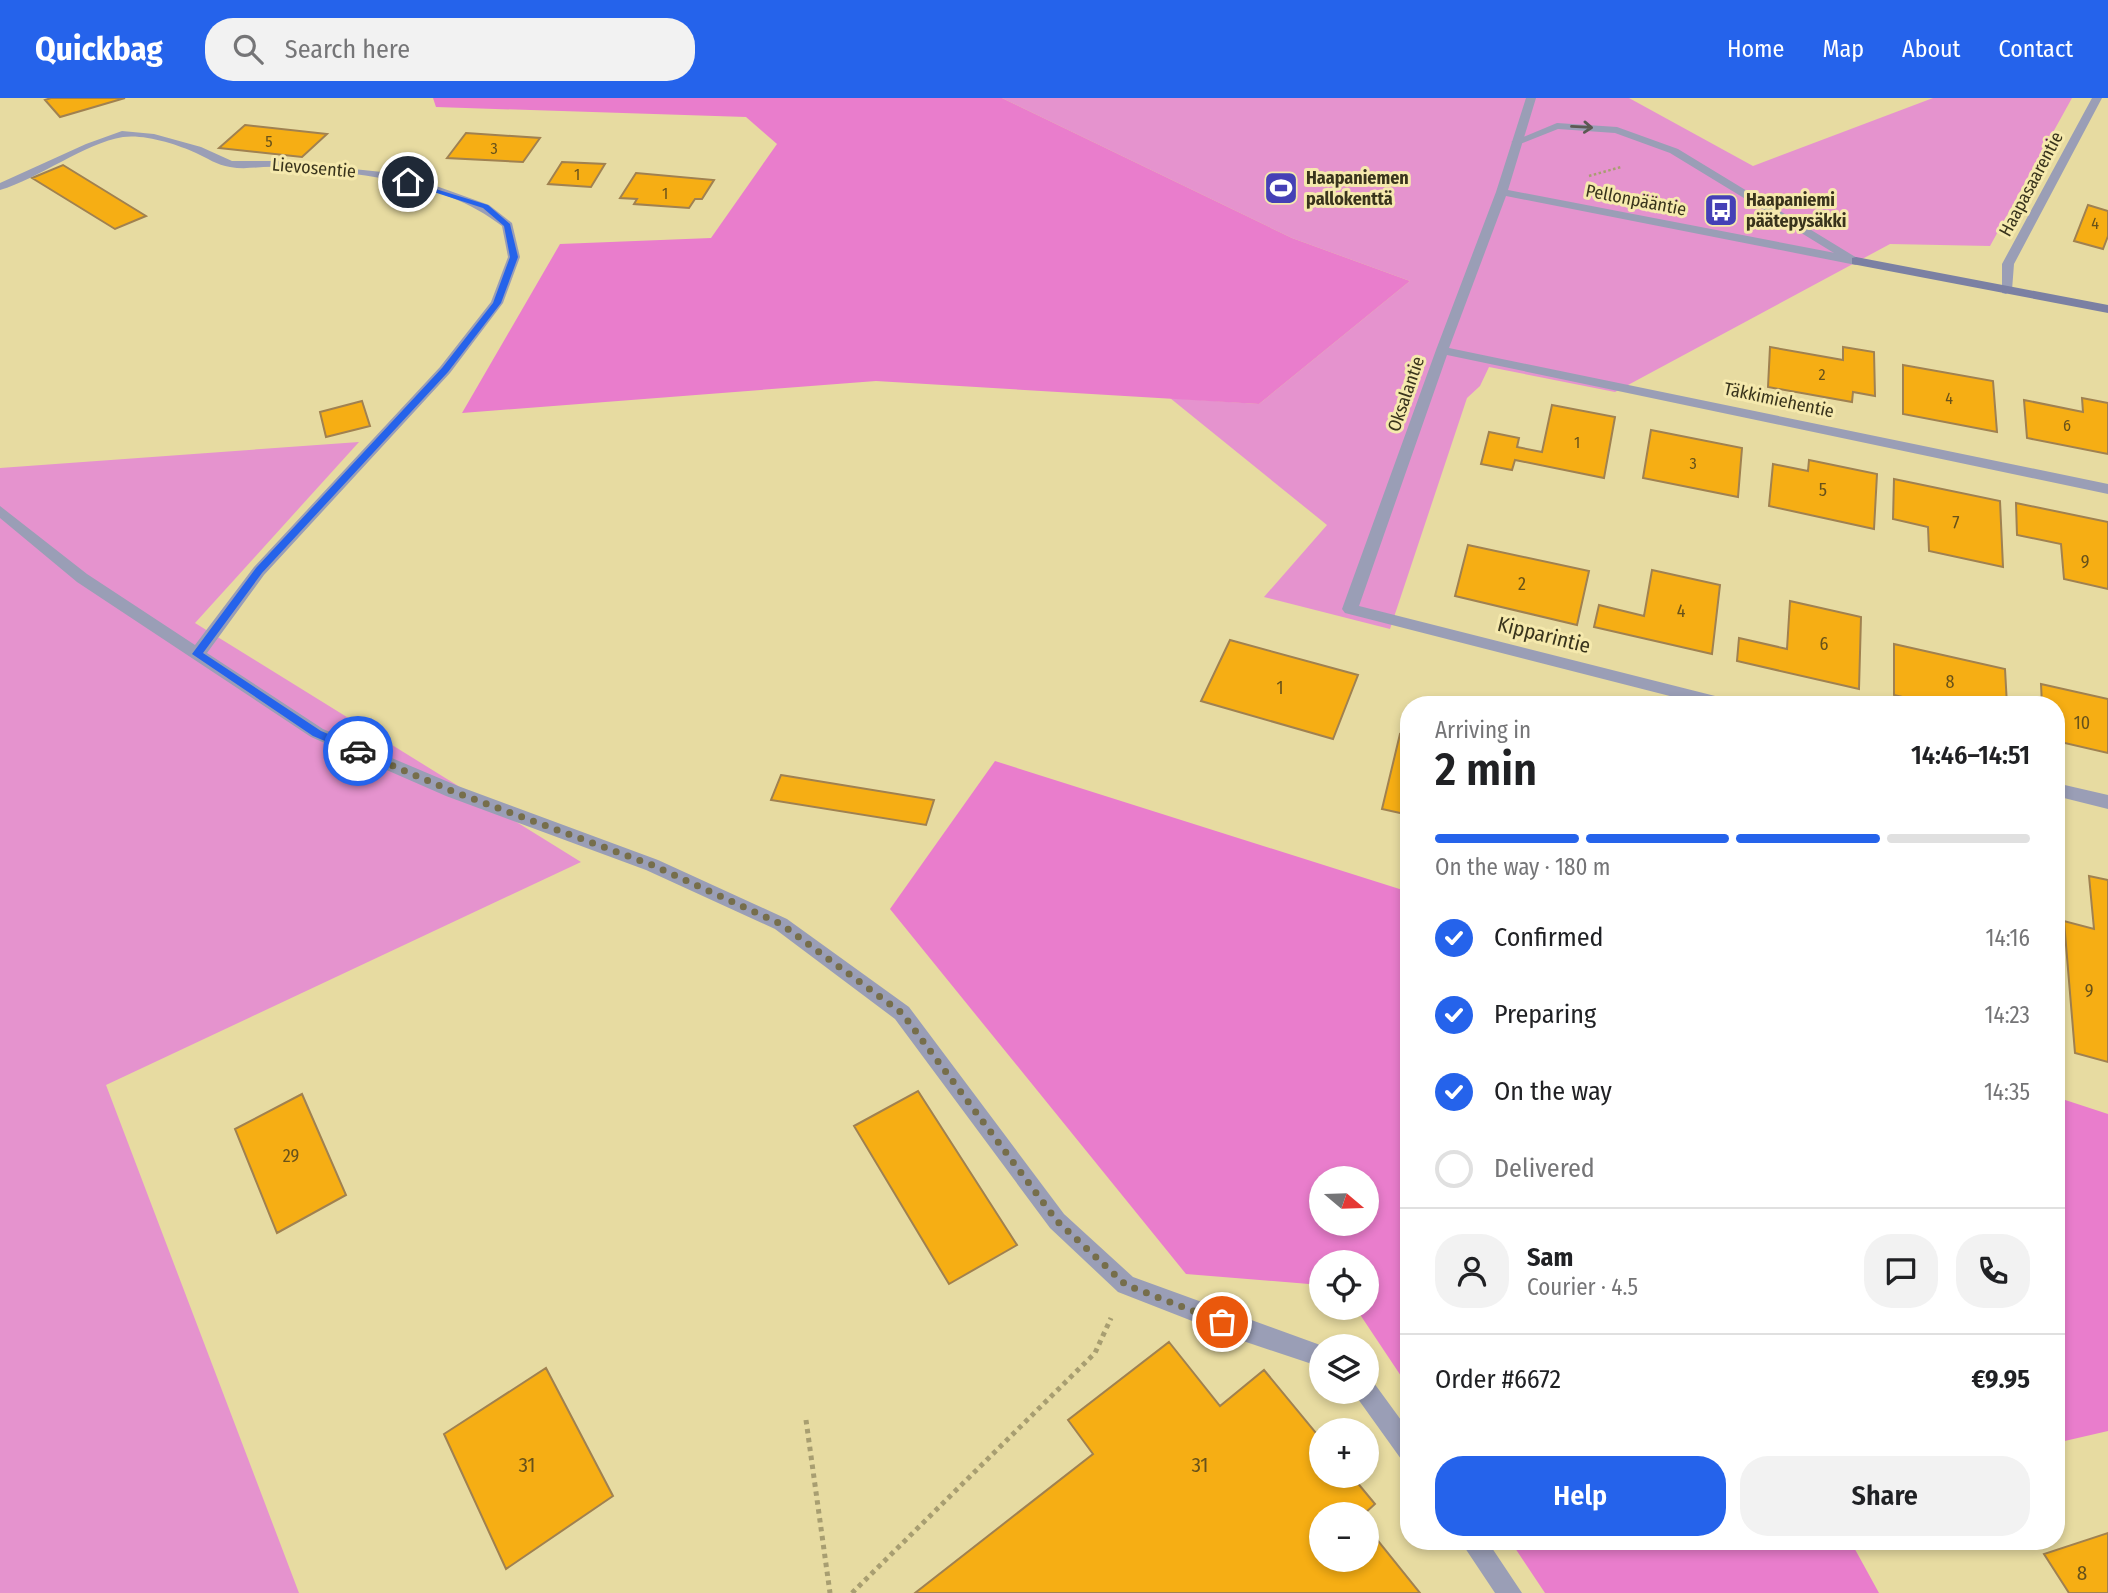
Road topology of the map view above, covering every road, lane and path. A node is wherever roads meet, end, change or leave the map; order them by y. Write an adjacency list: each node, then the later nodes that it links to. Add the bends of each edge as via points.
1 (1531, 98): 4 (street)
2 (2079, 98): 3 (street)
3 (2095, 101): 10 (street, Haapasaarentie, via 2008,264)
4 (1516, 142): 5 (street, one-way to 5, via 1557,126 1617,130); 7 (street)
5 (1674, 151): 8 (path, via 1560,184); 9 (street)
6 (0, 187): 16 (street, Lievosentie, via 122,134 150,136 232,164 382,175 485,207 508,225 514,257 497,303 445,370 259,571)
7 (1502, 192): 8 (street, Pellonpääntie); 12 (street, Oksalantie)
8 (1552, 202): 9 (street, Pellonpääntie)
9 (1856, 261): 10 (street, Pellonpääntie)
10 (2006, 290): 11 (street, Pellonpääntie)
11 (2108, 309)
12 (1442, 350): 13 (street, Täkkimiehentie); 15 (street, Oksalantie)
13 (2108, 489)
14 (0, 511): 16 (street, via 82,578)
15 (1350, 609): 17 (street, Kipparintie)
16 (197, 654): 20 (street, via 317,733 452,791 652,865 781,924 902,1013 1057,1221)
17 (1692, 696)
18 (2065, 791): 19 (street)
19 (2108, 802)
20 (1126, 1285): 21 (street); 27 (path, via 1095,1353)
21 (1309, 1352)
22 (1375, 1404): 24 (street)
23 (806, 1420): 26 (path)
24 (1400, 1438)
25 (1479, 1550): 28 (street)
26 (830, 1593)
27 (852, 1593)
28 (1510, 1593)

